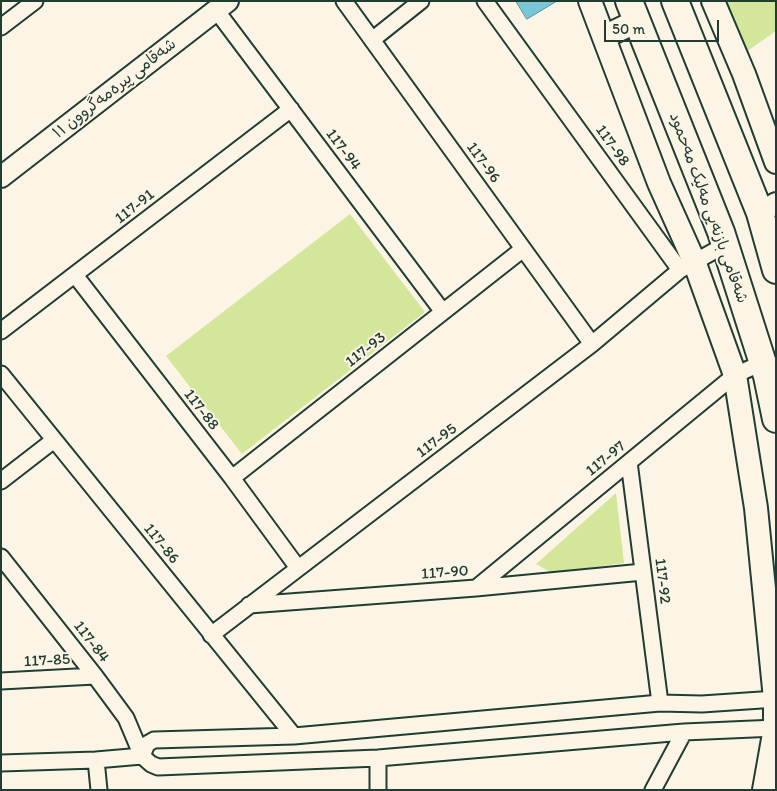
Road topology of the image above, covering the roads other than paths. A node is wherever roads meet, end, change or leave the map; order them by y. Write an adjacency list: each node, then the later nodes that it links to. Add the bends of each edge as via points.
1 (35, 1): 10 (street)
2 (344, 1): 12 (street, 117-96)
3 (421, 1): 12 (street)
4 (485, 1): 19 (street, 117-98)
5 (590, 1): 11 (main road)
6 (675, 1): 16 (highway)
7 (713, 1): 14 (main road)
8 (222, 6): 13 (street, 117-94); 15 (street, شەقامی پیرەمەگروون ١١)
9 (633, 11): 11 (main road); 17 (highway, شەقامی بازنەیی مەلیک مەحمود)
10 (1, 27)
11 (604, 37): 19 (main road)
12 (372, 40): 18 (street, 117-96)
13 (291, 109): 21 (street, 117-91); 22 (street, 117-94)
14 (776, 162)
15 (1, 177)
16 (768, 208): 20 (highway)
17 (725, 245): 19 (street); 25 (highway, شەقامی بازنەیی مەلیک مەحمود)
18 (523, 248): 22 (street, 117-93); 24 (street, 117-96)
19 (687, 266): 24 (street, 117-95); 27 (main road)
20 (776, 270)
21 (75, 275): 23 (street, 117-91); 31 (street, 117-88)
22 (443, 312): 31 (street, 117-93)
23 (1, 331)
24 (592, 344): 34 (street, 117-95)
25 (762, 363): 27 (street, 117-97); 28 (highway, شەقامی بازنەیی مەلیک مەحمود)
26 (1, 374): 29 (street, 117-86)
27 (735, 375): 30 (street, 117-97); 42 (main road, via 756,508)
28 (776, 419)
29 (54, 440): 32 (street); 39 (street, 117-86)
30 (629, 462): 35 (street, 117-92); 37 (street, 117-97)
31 (232, 478): 34 (street, 117-88)
32 (1, 481)
33 (1, 557): 36 (street, 117-84)
34 (298, 568): 38 (street, 117-95)
35 (643, 572): 37 (street, 117-90); 43 (street, 117-92)
36 (8, 575): 40 (street, 117-84)
37 (476, 588): 38 (street, 117-90)
38 (248, 606): 39 (street, 117-95)
39 (211, 635): 46 (street, 117-86)
40 (95, 676): 41 (street, 117-85); 47 (street, 117-84, via 126,718)
41 (1, 681)
42 (775, 699): 43 (street); 44 (main road)
43 (660, 704): 46 (street)
44 (775, 728): 45 (street); 54 (main road)
45 (684, 732): 48 (street); 53 (street)
46 (294, 736): 47 (street, via 154,740 147,744)
47 (142, 756): 48 (street, via 158,767); 49 (street)
48 (378, 758): 52 (street)
49 (96, 760): 50 (street); 51 (street)
50 (1, 763)
51 (99, 790)
52 (378, 790)
53 (653, 790)
54 (764, 790)

